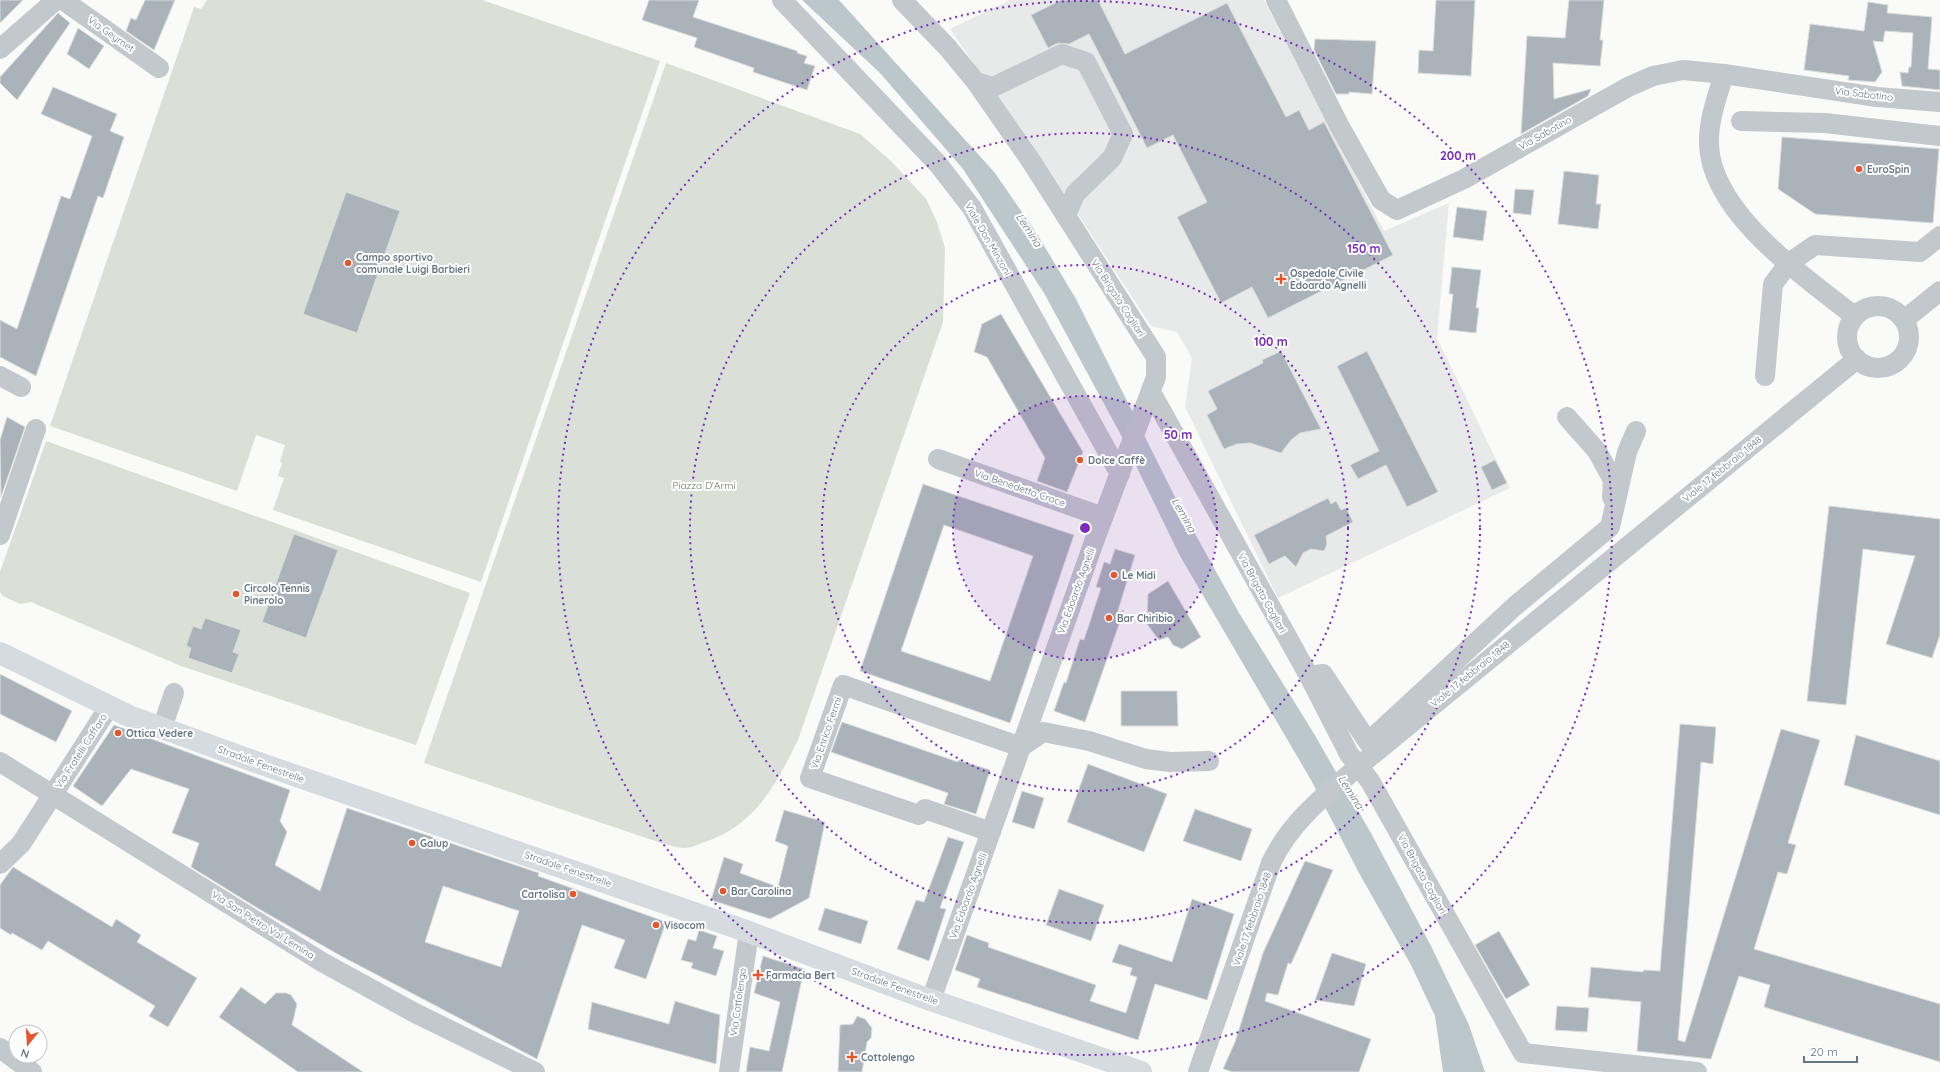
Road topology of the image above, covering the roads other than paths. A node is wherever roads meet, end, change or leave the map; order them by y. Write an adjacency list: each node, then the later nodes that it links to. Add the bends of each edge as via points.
1 (56, 0): 6 (street)
2 (63, 0): 7 (street, Via Geymet)
3 (782, 0): 28 (street, Viale Don Minzoni, via 938,164 972,208)
4 (902, 0): 9 (street, Via Brigata Cagliari)
5 (1276, 0): 8 (street, Via Sabotino, via 1340,127 1381,200 1397,210 1464,178 1628,87 1653,76 1683,70)
6 (0, 49)
7 (159, 68)
8 (1724, 74): 10 (street, Via Sabotino, via 1877,97); 15 (street, via 1713,111 1709,145 1717,178 1731,205 1747,225)
9 (976, 82): 13 (street, Via Brigata Cagliari); 13 (street, via 993,87 1062,54 1086,62 1122,134 1112,158 1075,194)
10 (1940, 102)
11 (1741, 121): 12 (street, via 1825,123)
12 (1940, 136)
13 (1066, 216): 23 (street, Via Brigata Cagliari, via 1156,357 1156,376)
14 (1940, 236): 15 (street, via 1920,252 1815,245)
15 (1789, 263): 17 (street); 21 (street, via 1773,284)
16 (1940, 291): 18 (street)
17 (1854, 316): 18 (street, via 1862,310 1880,306 1893,311); 19 (street, via 1849,324 1847,338 1851,352)
18 (1904, 320): 19 (street, via 1908,329 1908,339 1906,349 1897,360 1884,367 1874,367)
19 (1857, 360): 40 (street, Viale 17 febbraio 1848)
20 (0, 376): 22 (street)
21 (1765, 376)
22 (22, 388)
23 (1151, 392): 28 (street, Via Edoardo Agnelli); 33 (street, Via Brigata Cagliari)
24 (1567, 417): 30 (street, via 1597,451 1613,480)
25 (36, 429): 31 (street)
26 (1636, 431): 30 (street, via 1627,452)
27 (938, 459): 29 (street, Via Benedetto Croce)
28 (1120, 474): 29 (street, Via Edoardo Agnelli)
29 (1102, 517): 37 (street, Via Edoardo Agnelli)
30 (1610, 527): 33 (street, via 1515,606 1368,742 1323,674)
31 (0, 535)
32 (0, 653): 35 (main road, Stradale Fenestrelle)
33 (1309, 676): 40 (street, Via Brigata Cagliari, via 1349,754)
34 (174, 693): 36 (street)
35 (109, 707): 36 (main road, Stradale Fenestrelle); 41 (street, Via Fratelli Caffaro)
36 (162, 728): 44 (main road, Stradale Fenestrelle)
37 (1021, 747): 38 (street, via 1043,732 1089,741 1146,759 1170,762); 42 (street, Via Edoardo Agnelli); 42 (street, Via Enrico Fermi, via 843,685 810,778 919,815 925,810)
38 (1209, 761)
39 (0, 762): 41 (street, Via San Pietro Val Lemina)
40 (1353, 771): 51 (street, Viale 17 febbraio 1848, via 1312,807 1279,847 1271,863); 52 (street, Via Brigata Cagliari, via 1380,799 1523,1053)
41 (53, 795): 43 (street, Via Fratelli Caffaro, via 21,844); 48 (street, Via San Pietro Val Lemina, via 322,962 415,1013)
42 (991, 832): 45 (street, Via Edoardo Agnelli)
43 (0, 864)
44 (749, 932): 45 (main road, Stradale Fenestrelle); 49 (street, Via Cottolengo)
45 (931, 1000): 50 (main road, Stradale Fenestrelle)
46 (0, 1048): 47 (street)
47 (32, 1072)
48 (533, 1072)
49 (729, 1072)
50 (1141, 1072)
51 (1198, 1072)
52 (1697, 1072)

